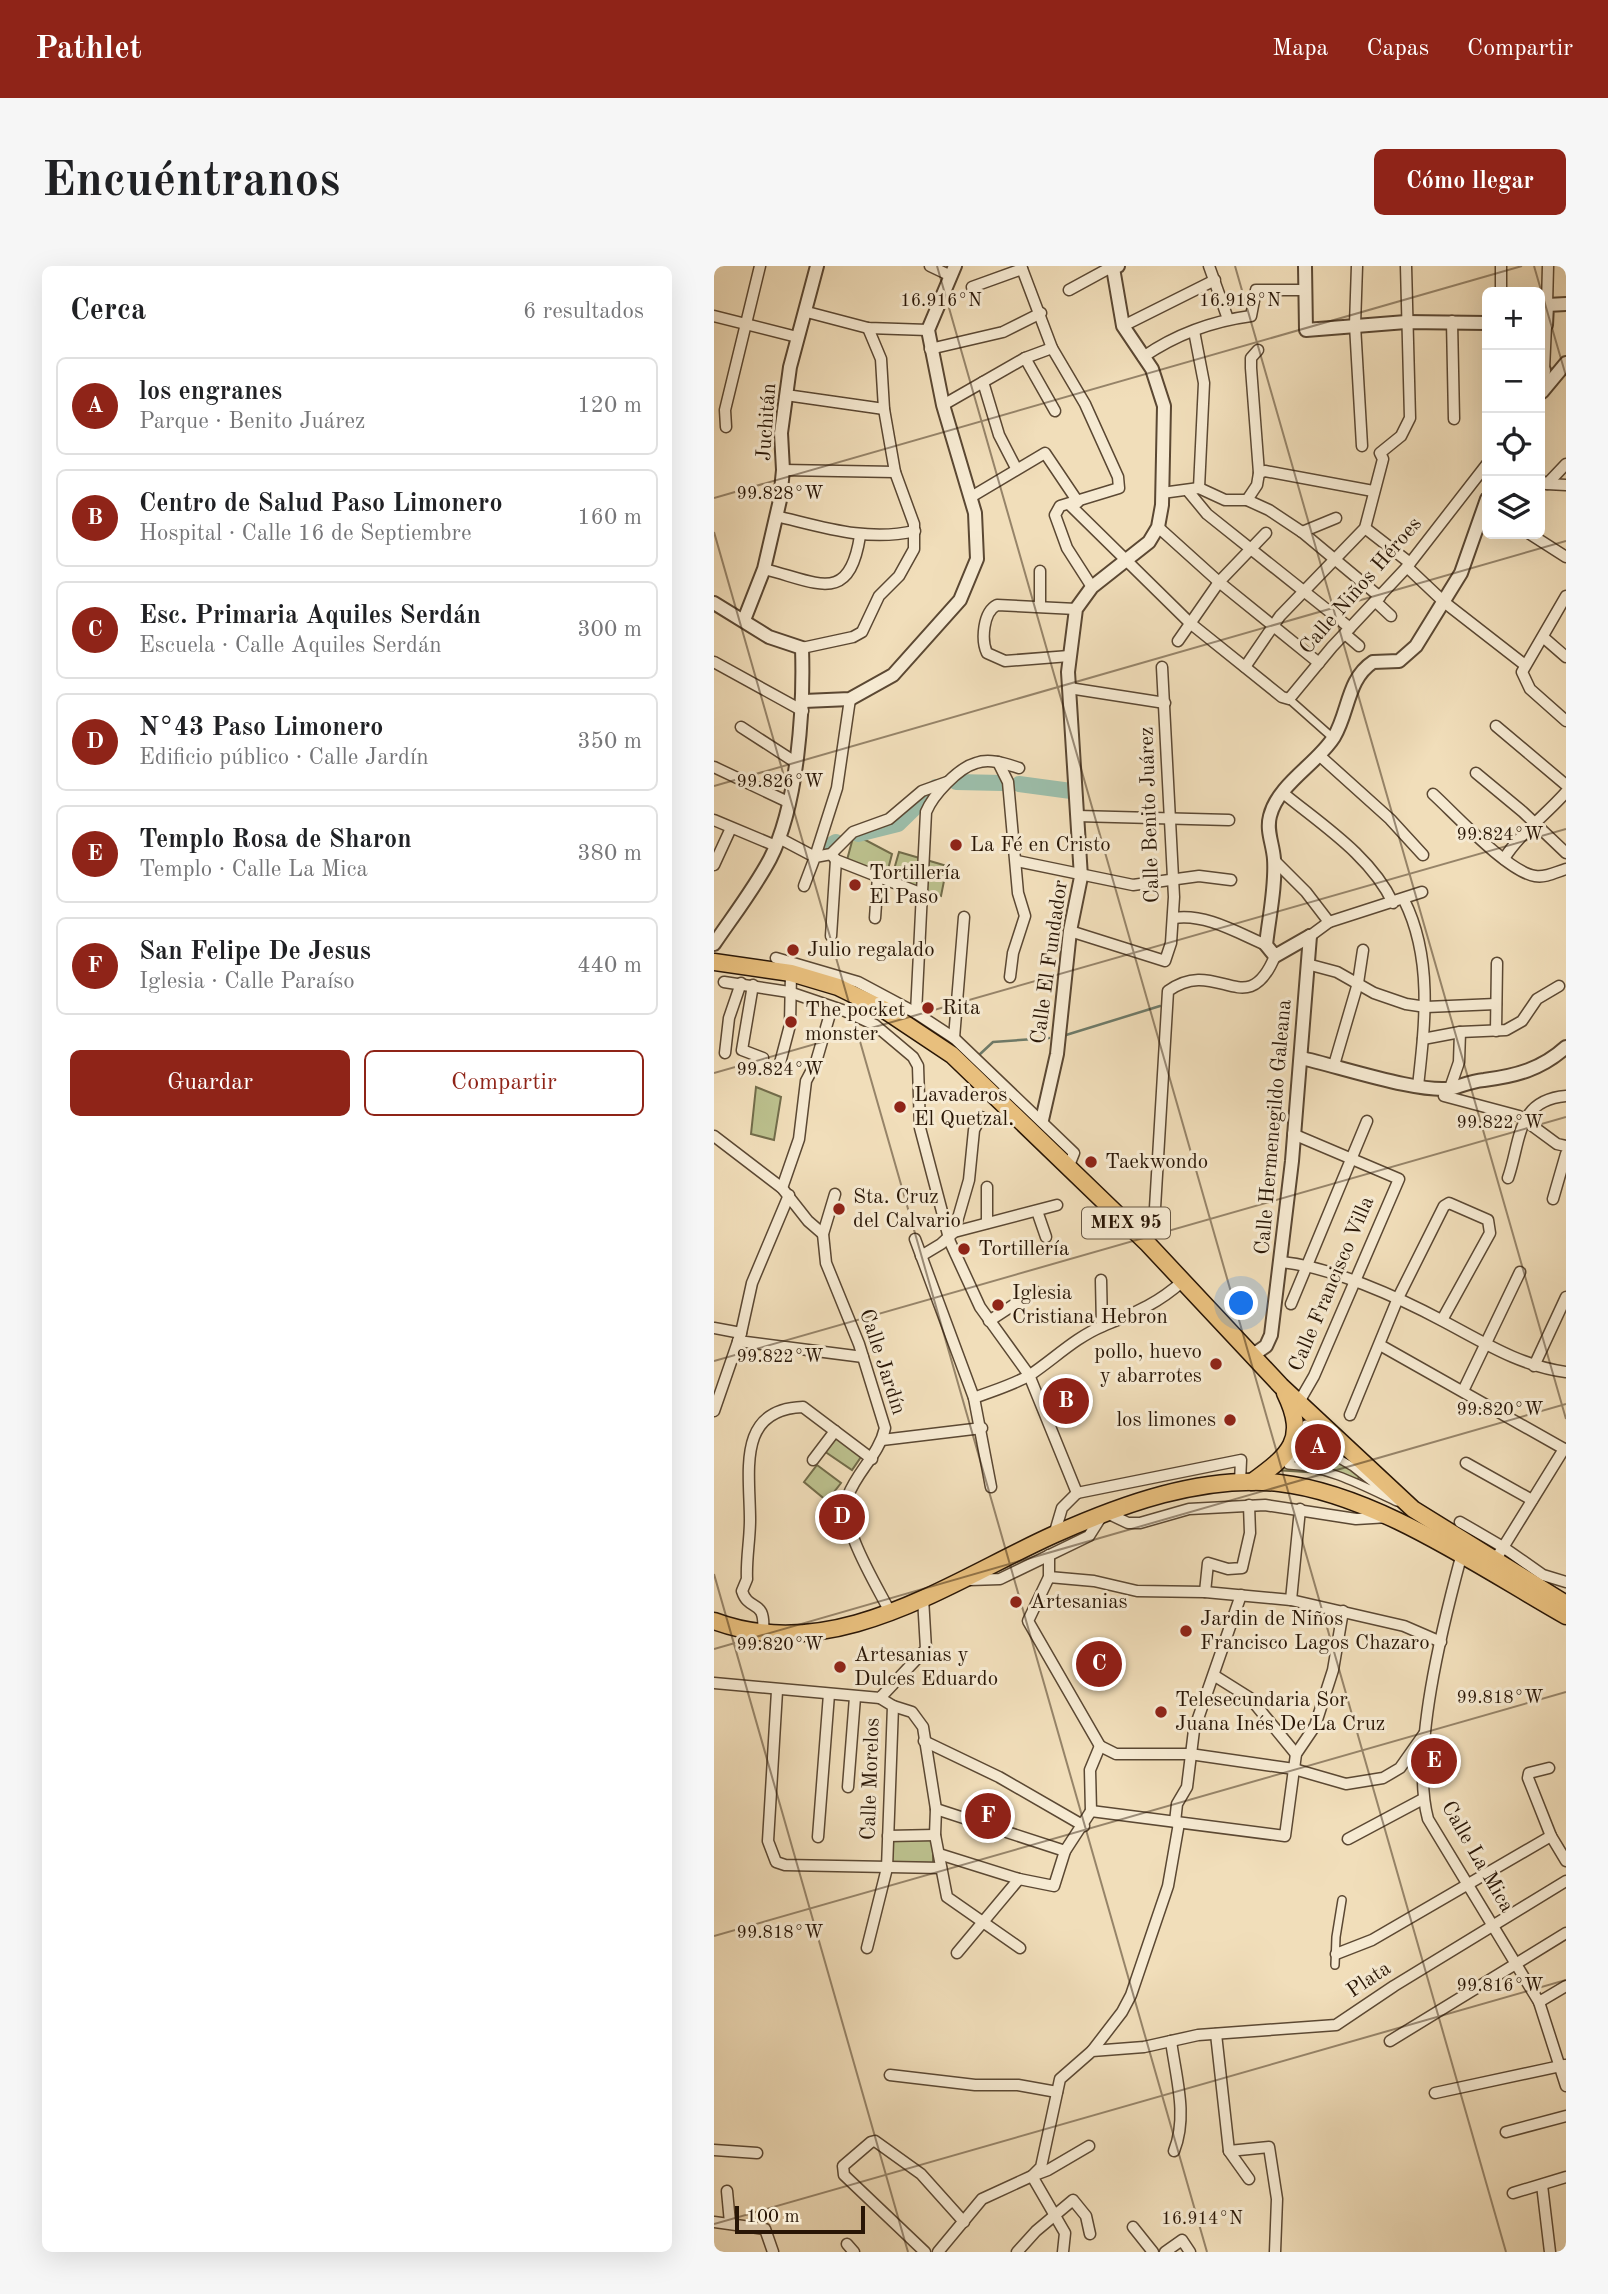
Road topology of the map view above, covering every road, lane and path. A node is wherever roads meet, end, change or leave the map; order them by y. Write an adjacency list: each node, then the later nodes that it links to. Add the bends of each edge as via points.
1 (760, 266): 26 (street)
2 (817, 266): 20 (street, Juchitán)
3 (930, 266): 12 (street)
4 (1209, 266): 13 (street)
5 (1305, 266): 17 (street)
6 (1357, 266): 29 (street)
7 (1406, 266): 27 (street)
8 (1501, 266): 15 (street)
9 (1548, 266): 19 (street)
10 (1022, 267): 14 (street); 21 (street)
11 (1115, 267): 16 (street); 30 (street)
12 (953, 271): 32 (street)
13 (1215, 280): 24 (street); 30 (street)
14 (972, 287)
15 (1502, 287)
16 (1069, 290)
17 (1305, 290): 24 (street, via 1256,290 1251,316); 29 (street, via 1306,330)
18 (1566, 304): 19 (street)
19 (1547, 305): 22 (street)
20 (807, 312): 31 (street); 34 (street, Juchitán)
21 (1041, 313): 35 (street); 36 (street, via 1003,332)
22 (1545, 315)
23 (714, 316): 26 (street)
24 (1228, 319): 33 (street)
25 (1452, 321): 27 (street); 28 (street); 47 (street)
26 (744, 322): 34 (street); 48 (street, via 725,410)
27 (1406, 322): 29 (street); 60 (street, via 1410,418 1401,436 1380,453 1383,459)
28 (1482, 323)
29 (1355, 325): 49 (street)
30 (1123, 326): 38 (street)
31 (868, 328): 32 (street); 45 (street, via 881,359)
32 (928, 330): 36 (street)
33 (1194, 331): 38 (street); 59 (street, via 1204,383)
34 (797, 337): 43 (street, Juchitán)
35 (1052, 348): 39 (street); 64 (street, via 1100,433 1118,477 1119,488)
36 (930, 349): 44 (street)
37 (1258, 350): 55 (street, via 1251,358)
38 (1143, 357): 61 (street, via 1155,376 1164,407)
39 (1025, 358): 41 (street); 46 (street)
40 (1566, 363): 42 (street)
41 (984, 382): 44 (street); 51 (street, via 999,435)
42 (1545, 390)
43 (786, 394): 45 (street); 52 (street, Juchitán)
44 (943, 405): 62 (street)
45 (884, 409): 54 (street)
46 (1055, 411)
47 (1454, 419)
48 (726, 426)
49 (1362, 446)
50 (1566, 464): 56 (street)
51 (1016, 468): 62 (street); 64 (street, via 1045,453)
52 (783, 470): 54 (street); 65 (street, Juchitán)
53 (1482, 470): 79 (street, Calle Niños Héroes)
54 (895, 472): 70 (street)
55 (1259, 473): 60 (street); 63 (street, via 1258,485)
56 (1545, 480)
57 (1545, 482): 58 (street)
58 (1566, 485)
59 (1193, 490): 61 (street); 63 (street, via 1225,500); 75 (street, via 1207,514)
60 (1373, 491): 69 (street)
61 (1162, 493): 68 (street)
62 (971, 497): 108 (street, via 978,548 960,600 893,675)
63 (1247, 500): 71 (street)
64 (1074, 503): 77 (street); 83 (street, via 1060,506 1055,515)
65 (776, 516): 73 (street); 80 (street, Juchitán)
66 (1482, 516): 87 (street, via 1461,573)
67 (1336, 518): 71 (street)
68 (1158, 527): 77 (street, Calle El Fundador, via 1149,542); 82 (street)
69 (1365, 528): 78 (street); 79 (street)
70 (915, 531): 73 (street, via 889,537); 99 (street, via 910,560 879,596 862,632)
71 (1302, 532): 78 (street)
72 (1266, 533): 75 (street)
73 (860, 536): 80 (street, via 856,560 839,583)
74 (1538, 539): 76 (street)
75 (1251, 548): 82 (street); 84 (street)
76 (1566, 557)
77 (1126, 561): 83 (street, Calle El Fundador); 93 (street)
78 (1336, 561): 84 (street); 85 (street)
79 (1408, 565): 85 (street, Calle Niños Héroes); 87 (street)
80 (764, 569): 92 (street, Juchitán)
81 (1040, 571): 89 (street)
82 (1219, 582): 93 (street); 94 (street)
83 (1092, 587): 90 (street, Calle El Fundador)
84 (1307, 592): 94 (street); 95 (street)
85 (1378, 599): 91 (street); 95 (street, Calle Niños Héroes)
86 (1565, 601): 96 (street)
87 (1444, 603): 104 (street); 115 (street, via 1406,657 1373,662 1357,676 1346,716)
88 (714, 604): 92 (street)
89 (1040, 605): 90 (street); 100 (street, via 992,607 984,637 987,653 1005,661)
90 (1076, 609): 100 (street, Calle El Fundador)
91 (1391, 616)
92 (744, 620): 99 (street, via 769,637)
93 (1190, 623): 97 (street); 106 (street)
94 (1273, 626): 103 (street); 106 (street)
95 (1347, 631): 98 (street); 103 (street, Calle Niños Héroes)
96 (1542, 637): 101 (street); 104 (street)
97 (1178, 641)
98 (1359, 646)
99 (802, 648): 111 (street)
100 (1069, 656): 107 (street, Calle El Fundador)
101 (1566, 657)
102 (714, 662): 111 (street)
103 (1319, 663): 109 (street, Calle Niños Héroes)
104 (1525, 665): 112 (street, via 1523,678 1530,689)
105 (1162, 667): 110 (street, Calle Benito Juárez)
106 (1245, 667): 109 (street)
107 (1069, 688): 110 (street); 128 (street, Calle El Fundador)
108 (850, 699): 111 (street); 138 (street, via 837,788)
109 (1290, 699): 115 (street)
110 (1165, 703): 129 (street, Calle Benito Juárez)
111 (803, 706): 117 (street)
112 (1566, 721)
113 (1496, 726): 123 (street)
114 (741, 727): 117 (street)
115 (1333, 738): 116 (street)
116 (1320, 757): 125 (street); 136 (street)
117 (795, 762): 127 (street)
118 (998, 762): 120 (street); 122 (street, via 974,763); 141 (street, via 1008,782)
119 (714, 767): 127 (street)
120 (1019, 768)
121 (1476, 774): 132 (street)
122 (951, 781): 137 (street, via 922,791 889,819 853,832); 150 (street, via 926,812)
123 (1566, 785)
124 (1566, 792): 132 (street)
125 (1283, 793): 140 (street, via 1268,825); 152 (street, via 1370,866)
126 (1433, 794): 139 (street)
127 (788, 802): 134 (street)
128 (1077, 816): 129 (street); 145 (street, Calle El Fundador)
129 (1168, 818): 131 (street); 147 (street, Calle Benito Juárez)
130 (714, 820): 133 (street)
131 (1229, 820)
132 (1537, 825): 135 (street); 139 (street, via 1512,845)
133 (731, 828): 134 (street); 142 (street)
134 (777, 842): 138 (street); 160 (street)
135 (1566, 853)
136 (1423, 855)
137 (834, 857): 138 (street); 144 (street); 158 (street)
138 (815, 858): 148 (street)
139 (1504, 859): 143 (street, via 1532,876)
140 (1274, 860): 156 (street); 161 (street)
141 (1017, 861): 145 (street); 169 (street, via 1018,893 1026,916)
142 (714, 864)
143 (1566, 869)
144 (878, 876): 150 (street); 154 (street)
145 (1081, 877): 147 (street, via 1133,886); 157 (street, Calle El Fundador)
146 (1231, 880): 147 (street, via 1199,876)
147 (1172, 882): 155 (street, Calle Benito Juárez)
148 (804, 886)
149 (1422, 892): 151 (street)
150 (920, 893): 179 (street)
151 (1404, 900): 152 (street); 178 (street, via 1422,958)
152 (1393, 902): 156 (street)
153 (964, 917): 182 (street)
154 (875, 918)
155 (1174, 918): 157 (street, Calle Benito Juárez, via 1165,961); 161 (street, via 1205,920)
156 (1329, 922): 159 (street)
157 (1070, 931): 195 (street, Calle El Fundador, via 1059,1041)
158 (831, 936)
159 (1310, 936): 163 (street); 167 (street, Calle Hermenegildo Galeana)
160 (714, 944)
161 (1266, 945): 163 (street)
162 (1363, 950): 172 (street)
163 (1275, 956): 215 (street, via 1266,978 1255,986 1189,980 1168,991 1155,1208)
164 (776, 958): 179 (street, via 858,982)
165 (714, 962): 168 (highway, MEX 95)
166 (1497, 963): 176 (street)
167 (1307, 964): 172 (street); 186 (street, Calle Hermenegildo Galeana)
168 (791, 973): 175 (street); 202 (highway, MEX 95, via 838,987 925,1035 959,1061)
169 (1010, 977)
170 (724, 982): 171 (street)
171 (741, 983): 173 (street); 185 (street, via 729,1018)
172 (1358, 983): 178 (street, via 1374,993); 188 (street)
173 (753, 985): 175 (street); 189 (street, via 742,1050 763,1058)
174 (1559, 986): 180 (street, via 1537,999 1522,1021)
175 (789, 992): 177 (street); 187 (street, via 790,1025)
176 (1496, 1004): 178 (street); 180 (street)
177 (832, 1007): 205 (street, via 806,1081); 212 (street, via 875,1025 914,1057 920,1128)
178 (1426, 1007): 183 (street)
179 (916, 1013): 182 (street)
180 (1496, 1031): 181 (street)
181 (1460, 1032): 183 (street); 191 (street, via 1459,1062)
182 (954, 1038): 195 (street)
183 (1423, 1039): 190 (street)
184 (1566, 1047): 191 (street, via 1535,1069 1468,1082)
185 (725, 1053)
186 (1301, 1058): 188 (street); 197 (street, Calle Hermenegildo Galeana)
187 (780, 1063)
188 (1334, 1065): 190 (street)
189 (760, 1069)
190 (1418, 1086): 191 (street)
191 (1448, 1092): 194 (street)
192 (1566, 1096): 194 (street, via 1541,1102)
193 (981, 1117): 212 (street, via 974,1130 970,1180)
194 (1524, 1118): 199 (street, via 1540,1133); 203 (street)
195 (1042, 1120): 202 (street, via 1074,1153)
196 (1367, 1121): 201 (street)
197 (1293, 1134): 201 (street); 217 (street, Calle Hermenegildo Galeana)
198 (714, 1136): 205 (street)
199 (1566, 1146)
200 (1566, 1154): 207 (street)
201 (1353, 1160): 218 (street); 222 (street, Calle Francisco Villa, via 1399,1179)
202 (1068, 1168): 215 (highway, MEX 95)
203 (1508, 1178)
204 (987, 1187): 210 (street)
205 (786, 1192): 211 (street); 231 (street, via 752,1283)
206 (835, 1194): 211 (street)
207 (1553, 1199)
208 (1056, 1205): 209 (street)
209 (1037, 1211): 210 (street); 213 (street)
210 (987, 1223): 212 (street)
211 (823, 1234): 235 (street, Calle Jardín, via 832,1282)
212 (951, 1235): 216 (street); 228 (street)
213 (1046, 1237)
214 (915, 1239): 216 (street)
215 (1148, 1244): 221 (highway, MEX 95)
216 (921, 1256): 241 (street)
217 (1282, 1262): 218 (street); 234 (street, Calle Hermenegildo Galeana, via 1271,1335 1266,1346)
218 (1307, 1265): 222 (street); 226 (street)
219 (1520, 1272): 233 (street)
220 (1101, 1280): 229 (street)
221 (1183, 1281): 229 (street, via 1138,1313); 234 (highway, MEX 95)
222 (1353, 1282): 225 (street); 242 (street, Calle Francisco Villa)
223 (1035, 1291): 228 (street)
224 (1566, 1297): 236 (street)
225 (1398, 1298): 227 (street); 227 (street, via 1444,1206 1449,1203 1488,1220 1486,1244); 232 (street)
226 (1291, 1304)
227 (1442, 1320): 233 (street)
228 (989, 1321): 238 (street)
229 (1102, 1326): 238 (street)
230 (714, 1328): 231 (street)
231 (740, 1337): 235 (street); 243 (street)
232 (1380, 1345): 240 (street); 244 (street)
233 (1487, 1345): 236 (street); 240 (street)
234 (1253, 1355): 239 (highway, MEX 95)
235 (863, 1357): 247 (street, Calle Jardín, via 883,1417)
236 (1534, 1366): 237 (street)
237 (1566, 1372)
238 (1029, 1375): 241 (street); 255 (street)
239 (1281, 1386): 242 (highway, MEX 95); 253 (highway, via 1294,1417 1293,1444 1279,1462)
240 (1463, 1391): 248 (street)
241 (974, 1398): 245 (street)
242 (1299, 1402): 266 (highway, MEX 95, via 1413,1509)
243 (714, 1411)
244 (1350, 1415)
245 (982, 1429): 247 (street); 254 (street)
246 (835, 1431): 249 (street); 250 (street); 279 (street, via 809,1409 785,1409 762,1421 755,1432 747,1579 742,1591 763,1615)
247 (882, 1440): 249 (street, Calle Jardín)
248 (1565, 1450): 256 (street)
249 (872, 1459): 276 (street, Calle Jardín, via 848,1497 846,1512)
250 (813, 1460)
251 (1466, 1463): 256 (street)
252 (1288, 1465): 252 (street, via 1339,1475 1397,1502 1329,1453 1331,1444 1320,1443 1306,1424 1305,1440)
253 (1246, 1482): 255 (street, via 1241,1460); 259 (highway, via 1185,1490); 260 (highway, via 1330,1493)
254 (991, 1487)
255 (1077, 1493): 262 (street, via 1062,1508)
256 (1532, 1500): 263 (street)
257 (1249, 1505): 258 (street); 259 (street, via 1189,1509 1140,1523); 270 (street, via 1250,1532 1242,1568 1208,1563)
258 (1300, 1509): 260 (street, via 1356,1519); 273 (street)
259 (1105, 1515): 262 (highway); 264 (street, via 1089,1536)
260 (1390, 1517): 265 (highway)
261 (1460, 1522): 263 (street)
262 (1054, 1535): 268 (highway)
263 (1503, 1547): 266 (street); 269 (street, via 1543,1575)
264 (1049, 1555): 267 (street); 268 (street, via 1000,1579)
265 (1461, 1557): 277 (highway); 280 (street, Calle La Mica)
266 (1494, 1562): 274 (highway, MEX 95)
267 (1049, 1577): 270 (street, via 1137,1591); 290 (street, via 1028,1621)
268 (961, 1580): 272 (highway)
269 (1566, 1582)
270 (1205, 1592): 271 (street)
271 (1241, 1595): 273 (street); 281 (street)
272 (923, 1598): 276 (highway); 286 (street, via 926,1648)
273 (1291, 1600): 275 (street)
274 (1566, 1604)
275 (1343, 1611): 280 (street, via 1404,1626); 292 (street, via 1336,1657 1315,1727)
276 (890, 1612): 279 (highway, via 815,1633)
277 (1566, 1616)
278 (714, 1621): 279 (highway)
279 (763, 1632)
280 (1441, 1642): 288 (street, Calle La Mica)
281 (1215, 1676): 291 (street, via 1194,1730); 292 (street, via 1250,1698)
282 (714, 1683): 283 (street)
283 (777, 1691): 284 (street); 309 (street, via 768,1841 776,1862 785,1866)
284 (828, 1694): 285 (street); 304 (street)
285 (855, 1698): 286 (street); 295 (street)
286 (880, 1699): 287 (street, Calle Morelos)
287 (893, 1706): 289 (street, via 918,1718); 302 (street, Calle Morelos)
288 (1426, 1731): 294 (street, via 1400,1768 1375,1780 1346,1784); 296 (street, Calle La Mica)
289 (924, 1741): 297 (street); 300 (street)
290 (1100, 1746): 291 (street, via 1116,1754); 298 (street, via 1090,1770)
291 (1190, 1754): 294 (street); 299 (street, via 1187,1787 1177,1804)
292 (1296, 1754): 294 (street)
293 (1549, 1768): 303 (street, via 1529,1773 1528,1778)
294 (1294, 1769): 299 (street, via 1285,1836)
295 (848, 1787)
296 (1423, 1799): 305 (street); 313 (street, Calle La Mica, via 1428,1819)
297 (936, 1809): 301 (street); 306 (street)
298 (1091, 1811): 299 (street); 300 (street)
299 (1177, 1823): 328 (street, via 1168,1886 1131,1995)
300 (1084, 1826): 306 (street)
301 (935, 1835): 302 (street); 307 (street)
302 (888, 1836): 309 (street, Calle Morelos)
303 (1551, 1836): 308 (street); 313 (street)
304 (818, 1837)
305 (1348, 1839)
306 (1065, 1851): 311 (street, via 1054,1885)
307 (939, 1854): 310 (street); 311 (street)
308 (1566, 1861)
309 (887, 1868): 310 (street); 318 (street, Calle Morelos)
310 (941, 1868): 315 (street, via 950,1902)
311 (1019, 1879): 315 (street)
312 (1566, 1881): 316 (street, Plata)
313 (1467, 1884): 316 (street, Calle La Mica); 321 (street)
314 (1342, 1900): 321 (street)
315 (983, 1921): 319 (street); 320 (street)
316 (1493, 1924): 322 (street, Calle La Mica); 325 (street, Plata, via 1336,2025)
317 (1566, 1933): 322 (street)
318 (867, 1948)
319 (1020, 1948)
320 (957, 1952)
321 (1336, 1959)
322 (1517, 1964): 324 (street, Calle La Mica); 327 (street)
323 (1566, 1986): 324 (street)
324 (1539, 2002): 329 (street, Calle La Mica)
325 (1216, 2034): 326 (street, Plata); 339 (street)
326 (1171, 2041): 328 (street, Plata); 338 (street, via 1182,2118)
327 (1390, 2041)
328 (1092, 2051): 332 (street, via 1065,2071)
329 (1563, 2066): 331 (street, Calle La Mica); 333 (street)
330 (890, 2075): 332 (street)
331 (1566, 2086)
332 (1057, 2092): 341 (street, via 1041,2167)
333 (1435, 2093)
334 (1566, 2116): 335 (street)
335 (1506, 2132)
336 (1089, 2146): 341 (street)
337 (714, 2150): 340 (street)
338 (1174, 2151)
339 (1229, 2151): 343 (street); 361 (street, via 1269,2147 1277,2199)
340 (757, 2152)
341 (1031, 2176): 347 (street); 349 (street, via 982,2199)
342 (1566, 2177): 344 (street)
343 (1249, 2179)
344 (1542, 2185): 346 (street); 362 (street)
345 (727, 2192): 350 (street)
346 (1513, 2193)
347 (1056, 2215): 352 (street, via 1077,2202); 356 (street); 357 (street, via 1065,2232)
348 (714, 2222): 350 (street)
349 (964, 2222): 354 (street, via 921,2174 871,2142 842,2170); 355 (street)
350 (730, 2223): 353 (street, via 765,2229)
351 (1133, 2227): 358 (street)
352 (1090, 2234)
353 (773, 2252)
354 (925, 2252)
355 (938, 2252)
356 (1017, 2252)
357 (1063, 2252)
358 (1153, 2252)
359 (1165, 2252): 360 (street, via 1182,2240)
360 (1190, 2252)
361 (1275, 2252)
362 (1550, 2252)

